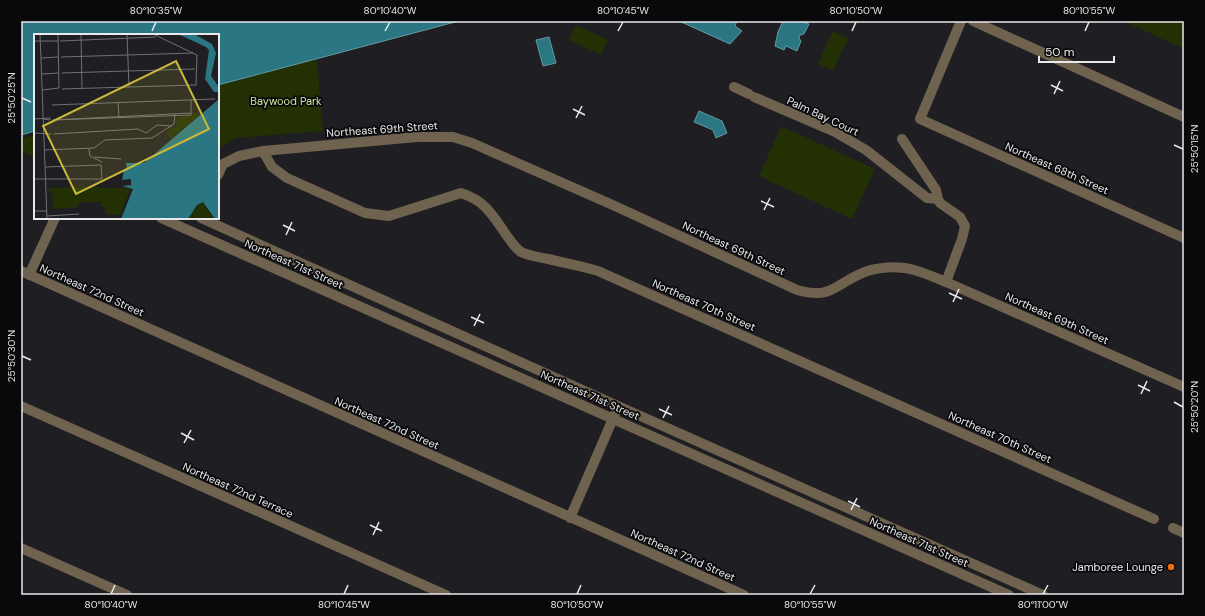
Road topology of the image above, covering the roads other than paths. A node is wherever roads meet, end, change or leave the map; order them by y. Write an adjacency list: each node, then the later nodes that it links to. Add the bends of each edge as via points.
1 (961, 21): 14 (street, Northeast 68th Street, via 920,119)
2 (973, 21): 4 (street)
3 (734, 87): 8 (street, Palm Bay Court, via 835,132 866,150 927,198)
4 (1184, 117)
5 (902, 139): 8 (street, Palm Bay Court, via 936,190)
6 (263, 151): 7 (street, Northeast 69th Street, via 239,156 223,164); 16 (street, Northeast 69th Street, via 417,137 453,137 615,206 807,293 819,294 830,291 861,274 891,268 914,270); 22 (street, Northeast 70th Street, via 272,167 287,178 365,213 390,216 461,193 472,197 490,212 521,252 598,271)
7 (219, 173)
8 (938, 199): 16 (street, Palm Bay Court, via 960,217 965,226)
9 (54, 219): 15 (street)
10 (163, 219): 13 (street, Northeast 71st Street)
11 (198, 219): 13 (street)
12 (203, 219): 19 (street, Northeast 71st Street)
13 (192, 232): 20 (street, Northeast 71st Street)
14 (1184, 238)
15 (25, 273): 21 (street, Northeast 72nd Street)
16 (946, 282): 17 (street, Northeast 69th Street)
17 (1184, 387)
18 (21, 406): 26 (street, Northeast 72nd Terrace)
19 (618, 406): 20 (street); 30 (street, Northeast 71st Street)
20 (613, 418): 21 (street); 29 (street, Northeast 71st Street)
21 (570, 518): 28 (street, Northeast 72nd Street)
22 (1154, 519)
23 (1174, 528): 24 (street)
24 (1184, 532)
25 (21, 548): 27 (street)
26 (440, 594)
27 (127, 595)
28 (744, 595)
29 (1009, 595)
30 (1043, 595)

